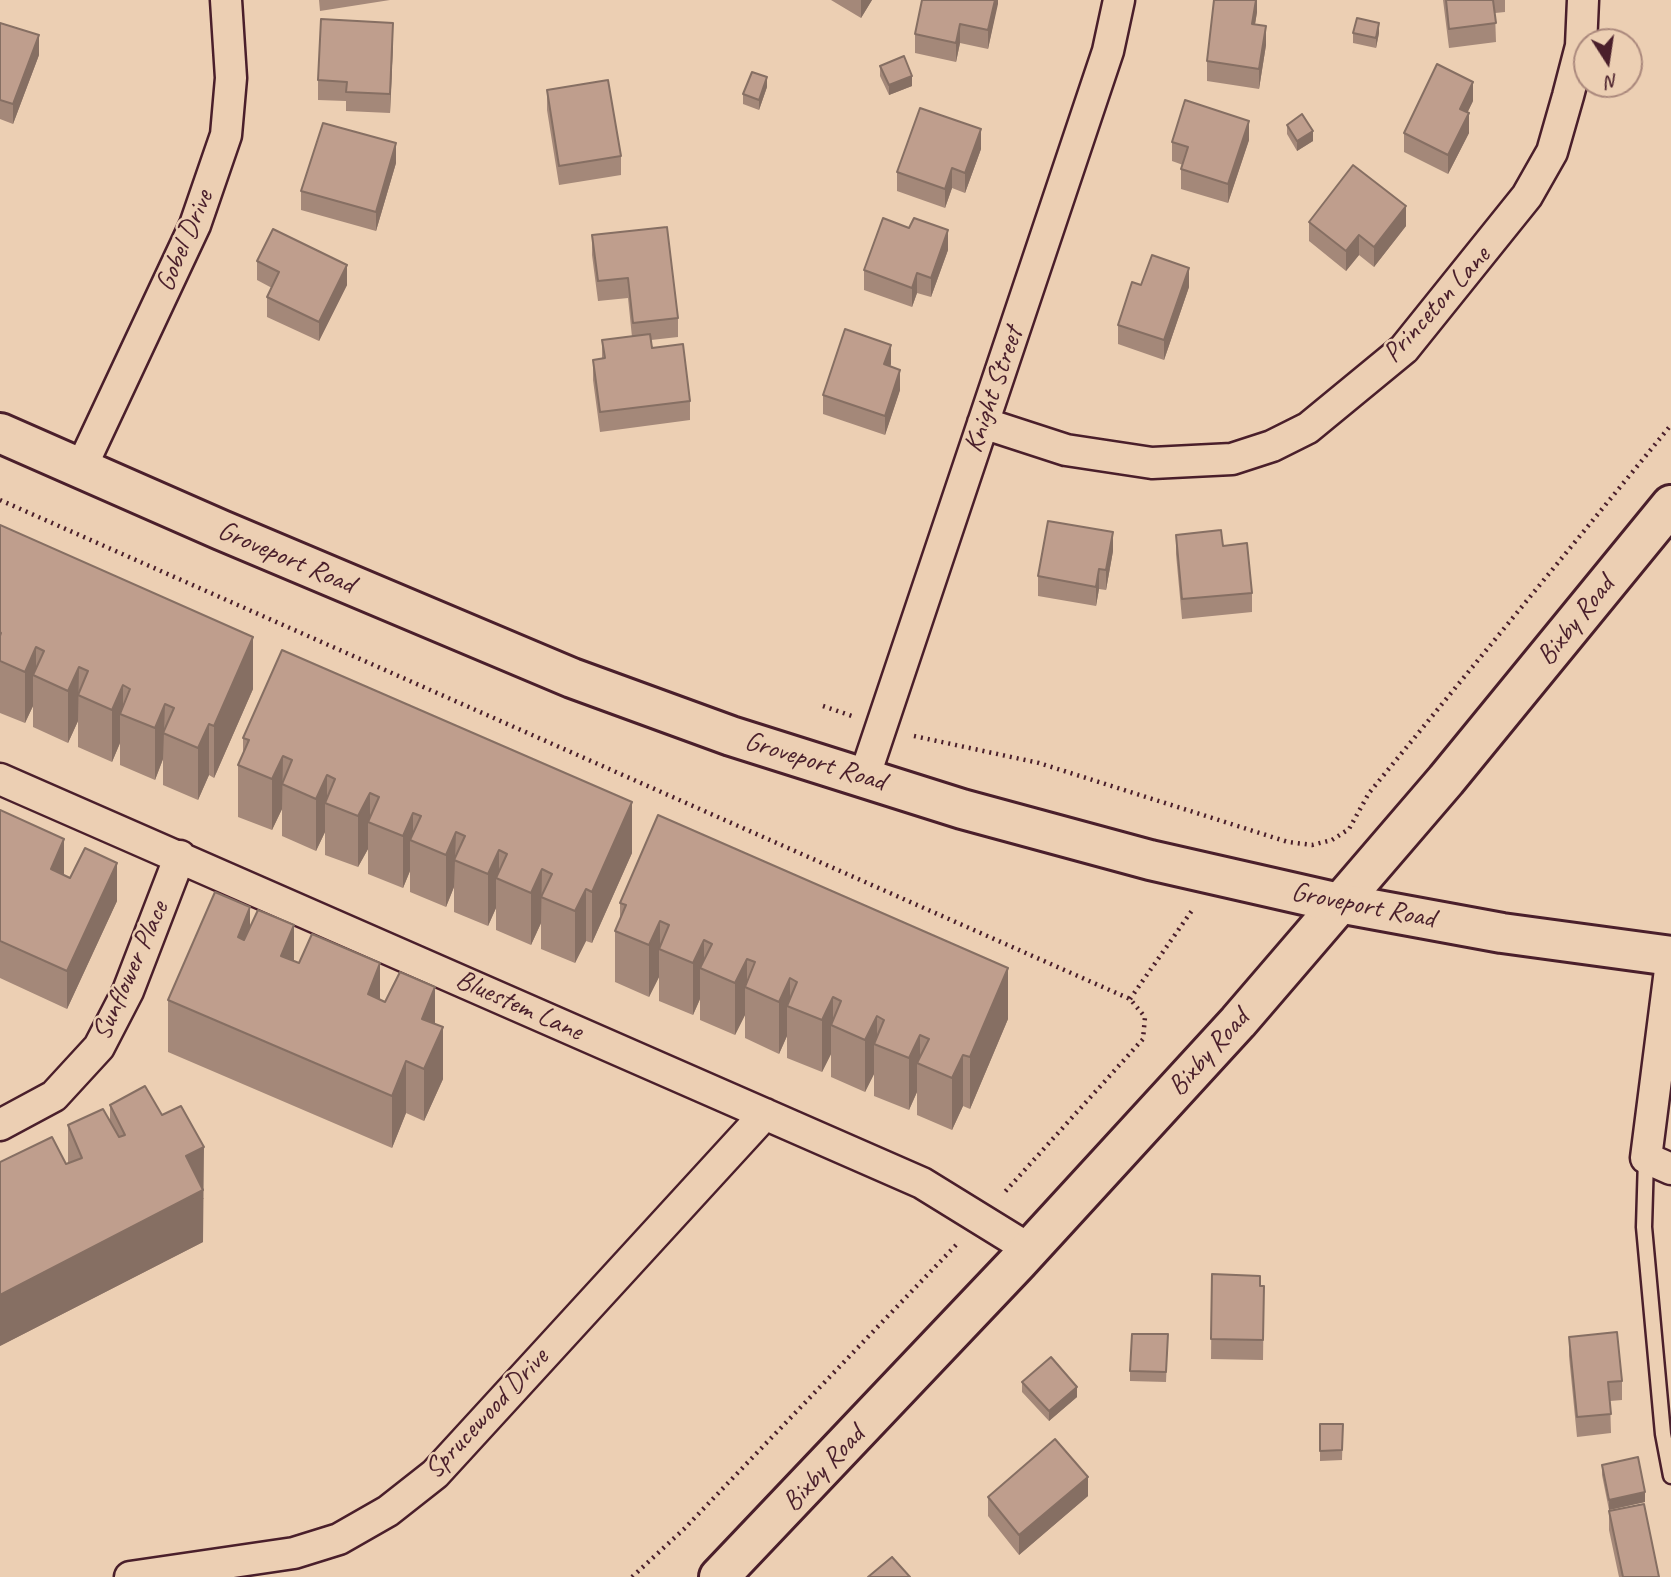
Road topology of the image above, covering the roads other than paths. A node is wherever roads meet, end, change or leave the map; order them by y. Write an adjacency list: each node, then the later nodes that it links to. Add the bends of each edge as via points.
1 (226, 0): 6 (street, Gobel Drive, via 231,78 226,135 195,225)
2 (1119, 0): 4 (street, Knight Street, via 1108,51)
3 (1583, 0): 4 (street, Princeton Lane, via 1581,46 1552,152 1527,196 1404,349 1308,428 1232,459 1164,463 1066,450)
4 (983, 423): 8 (street, Knight Street)
5 (0, 433): 6 (main road, Groveport Road)
6 (81, 468): 8 (main road, Groveport Road, via 572,678)
7 (1671, 505): 11 (main road, Bixby Road)
8 (864, 778): 11 (main road, Groveport Road, via 962,809)
9 (0, 779): 10 (street, Bluestem Lane)
10 (180, 856): 14 (street, Bluestem Lane); 15 (street, Sunflower Place, via 128,991 99,1048 54,1096)
11 (1339, 903): 12 (main road, Groveport Road, via 1502,933); 17 (main road, Bixby Road, via 1238,1021)
12 (1671, 956)
13 (1671, 962): 16 (street)
14 (765, 1115): 17 (street, Bluestem Lane, via 922,1183); 19 (street, Sprucewood Drive, via 435,1474 388,1511 339,1539 294,1553)
15 (0, 1125)
16 (1658, 1163): 18 (lane, via 1644,1227)
17 (1029, 1249): 20 (main road, Bixby Road)
18 (1671, 1476)
19 (130, 1577)
20 (719, 1577)

